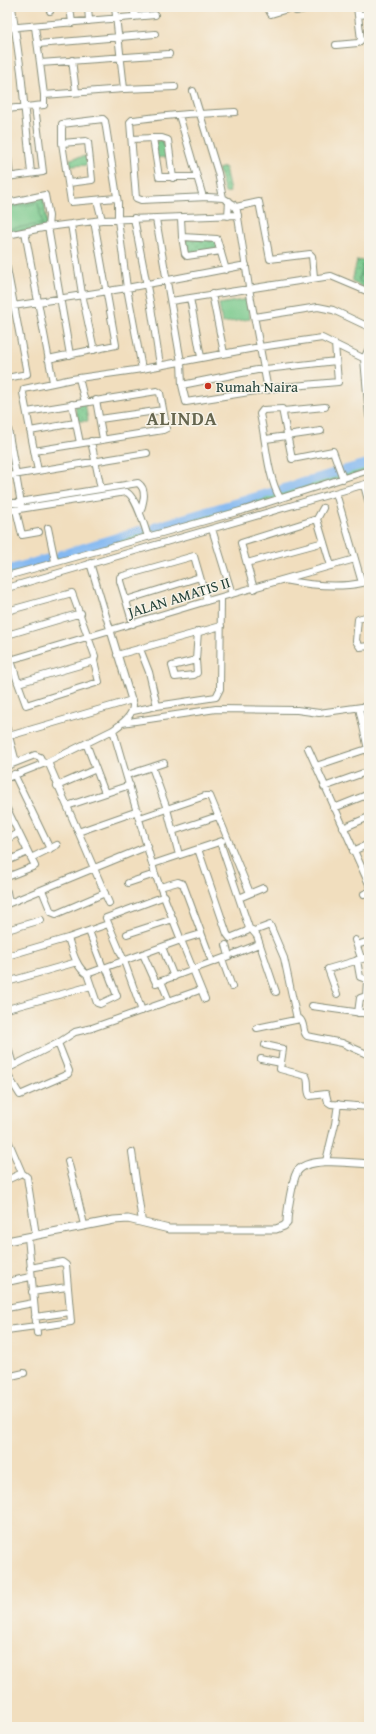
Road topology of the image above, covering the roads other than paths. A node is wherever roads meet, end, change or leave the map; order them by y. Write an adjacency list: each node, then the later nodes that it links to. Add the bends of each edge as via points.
1 (12, 7): 18 (street)
2 (70, 7): 15 (street)
3 (88, 7): 14 (street)
4 (115, 7): 13 (street)
5 (133, 7): 12 (street)
6 (267, 7): 7 (street, via 271,14 294,7 296,11)
7 (312, 7)
8 (357, 7): 11 (street)
9 (369, 14): 11 (street)
10 (155, 15): 12 (street)
11 (359, 15): 22 (street, via 360,42)
12 (135, 17): 13 (street)
13 (117, 19): 14 (street); 20 (street)
14 (89, 21): 15 (street)
15 (72, 23): 16 (street)
16 (35, 26): 18 (street); 21 (street)
17 (7, 28): 18 (street)
18 (14, 28): 33 (street)
19 (155, 34): 20 (street)
20 (119, 37): 21 (street); 24 (street)
21 (38, 44): 26 (street)
22 (336, 45)
23 (169, 54): 24 (street)
24 (121, 57): 25 (street); 28 (street)
25 (72, 60): 26 (street); 30 (street)
26 (40, 64): 31 (street)
27 (175, 87): 28 (street)
28 (124, 88): 30 (street)
29 (193, 91): 36 (street)
30 (76, 92): 31 (street)
31 (44, 95): 32 (street, via 44,105)
32 (35, 106): 33 (street); 42 (street, via 43,170)
33 (24, 107): 34 (street); 42 (street)
34 (7, 109)
35 (236, 112): 36 (street)
36 (199, 114): 37 (street); 50 (street)
37 (179, 115): 39 (street, via 130,120); 44 (street)
38 (153, 138): 39 (street); 45 (street, via 159,176); 45 (street, via 168,140)
39 (132, 139): 47 (street, via 136,198 141,200)
40 (62, 144): 46 (street); 46 (street, via 88,142 92,180); 48 (street, via 62,124 104,120)
41 (7, 149): 43 (street)
42 (31, 173): 43 (street)
43 (9, 177)
44 (197, 177): 45 (street); 47 (street)
45 (173, 178)
46 (69, 183): 49 (street, via 71,202)
47 (203, 197): 50 (street)
48 (116, 198): 49 (street); 59 (street)
49 (97, 200): 58 (street)
50 (226, 200): 52 (street); 54 (street)
51 (7, 203): 62 (street, via 45,195 49,216)
52 (236, 207): 53 (street); 70 (street, via 259,202 270,259 311,255)
53 (238, 215): 54 (street); 67 (street)
54 (228, 216): 57 (street)
55 (134, 218): 56 (street); 59 (street); 72 (street)
56 (156, 218): 57 (street); 71 (street)
57 (181, 218): 65 (street)
58 (102, 220): 59 (street); 60 (street)
59 (118, 220): 73 (street)
60 (94, 221): 61 (street); 75 (street)
61 (71, 224): 62 (street); 77 (street)
62 (48, 227): 63 (street); 79 (street)
63 (25, 232): 64 (street); 81 (street)
64 (7, 235)
65 (182, 237): 66 (street, via 213,237 217,239); 66 (street, via 187,256)
66 (221, 251): 69 (street)
67 (246, 265): 69 (street); 74 (street)
68 (7, 268): 83 (street)
69 (226, 270): 71 (street)
70 (314, 277): 74 (street); 76 (street, via 331,276)
71 (167, 281): 72 (street); 82 (street)
72 (147, 284): 73 (street); 97 (street)
73 (127, 288): 75 (street); 98 (street)
74 (249, 288): 78 (street); 84 (street)
75 (106, 291): 77 (street); 89 (street, via 116,345)
76 (369, 292)
77 (82, 294): 79 (street); 89 (street)
78 (212, 294): 80 (street); 90 (street)
79 (59, 298): 81 (street); 91 (street)
80 (190, 298): 82 (street); 92 (street)
81 (37, 301): 83 (street); 93 (street)
82 (171, 301): 96 (street)
83 (10, 307): 100 (street)
84 (255, 317): 85 (street, via 318,307 333,310); 87 (street)
85 (369, 326)
86 (335, 344): 87 (street, via 322,338); 94 (street); 95 (street)
87 (260, 347): 90 (street); 99 (street)
88 (369, 348): 94 (street)
89 (94, 350): 91 (street)
90 (224, 353): 92 (street)
91 (70, 355): 93 (street)
92 (201, 357): 96 (street)
93 (48, 359): 103 (street)
94 (367, 360): 106 (street)
95 (336, 361): 99 (street); 107 (street, via 338,382)
96 (181, 362): 97 (street); 104 (street)
97 (160, 365): 98 (street)
98 (142, 369): 102 (street)
99 (264, 370): 104 (street); 107 (street)
100 (27, 374): 101 (street); 105 (street)
101 (7, 378)
102 (79, 378): 103 (street); 109 (street)
103 (53, 382): 105 (street)
104 (182, 385): 107 (street, via 185,401 188,403)
105 (30, 387): 114 (street, via 23,390)
106 (368, 388): 115 (street)
107 (268, 390)
108 (96, 400): 109 (street); 112 (street, via 157,391 160,393); 116 (street)
109 (85, 402): 110 (street)
110 (72, 404): 114 (street); 117 (street)
111 (325, 407): 113 (street)
112 (163, 410): 116 (street); 122 (street, via 165,429)
113 (283, 411): 121 (street); 123 (street, via 282,408 263,410 261,413)
114 (27, 412): 119 (street)
115 (369, 416)
116 (100, 419): 122 (street)
117 (75, 423): 119 (street); 125 (street)
118 (7, 425): 127 (street)
119 (30, 431): 126 (street)
120 (321, 431): 121 (street)
121 (287, 435): 123 (street); 133 (street, via 292,459 331,450 336,457)
122 (103, 439): 124 (street)
123 (266, 439): 137 (street, via 272,477)
124 (91, 441): 125 (street); 129 (street)
125 (80, 443): 126 (street)
126 (34, 451): 131 (street)
127 (9, 453): 132 (street)
128 (147, 453): 129 (street)
129 (96, 462): 131 (street); 136 (street)
130 (369, 470): 133 (street)
131 (38, 471): 132 (street)
132 (16, 474): 134 (street); 139 (street)
133 (341, 475): 137 (street, via 310,488)
134 (7, 476)
135 (366, 484): 138 (street); 141 (street)
136 (100, 490): 139 (street); 145 (street, via 138,483 143,490 144,498)
137 (278, 493): 150 (street)
138 (336, 493): 148 (street); 153 (street)
139 (20, 502): 140 (street); 143 (street)
140 (7, 504)
141 (369, 504)
142 (324, 508): 146 (street)
143 (19, 509): 144 (street); 145 (street, via 126,492); 149 (street, via 22,535)
144 (7, 511)
145 (140, 513): 150 (street)
146 (318, 519): 151 (street); 155 (street, via 243,542 241,546)
147 (48, 528): 152 (street)
148 (212, 529): 154 (street); 164 (street)
149 (39, 532)
150 (147, 534): 152 (street)
151 (324, 542): 155 (street); 156 (street)
152 (54, 558): 157 (street)
153 (355, 559): 156 (street, JALAN AMATIS II); 161 (street)
154 (90, 563): 162 (street); 173 (street)
155 (247, 563): 163 (street)
156 (331, 566): 159 (street, JALAN AMATIS II)
157 (7, 576)
158 (200, 576): 166 (street); 166 (street, via 193,556 123,576 120,577 120,581); 167 (street)
159 (283, 580): 161 (street, via 336,585); 163 (street, JALAN AMATIS II)
160 (369, 581): 161 (street)
161 (362, 583)
162 (7, 588)
163 (254, 589): 164 (street, JALAN AMATIS II)
164 (232, 594): 165 (street, JALAN AMATIS II)
165 (221, 598): 167 (street, JALAN AMATIS II); 172 (street)
166 (126, 600): 171 (street)
167 (207, 601): 171 (street, JALAN AMATIS II)
168 (7, 611): 169 (street, via 72,593)
169 (80, 613): 175 (street); 176 (street)
170 (369, 616): 177 (street, via 358,619 356,641 360,646)
171 (133, 624): 173 (street, JALAN AMATIS II)
172 (221, 626): 174 (street); 185 (street, via 219,692)
173 (110, 631): 176 (street, JALAN AMATIS II); 180 (street)
174 (198, 631): 179 (street); 181 (street)
175 (7, 635)
176 (88, 637): 182 (street, JALAN AMATIS II); 183 (street, via 95,656)
177 (369, 646)
178 (7, 647): 182 (street)
179 (140, 649): 180 (street); 187 (street, via 149,672)
180 (117, 655): 186 (street)
181 (196, 660): 181 (street, via 172,666 176,678 196,674)
182 (9, 661): 184 (street)
183 (94, 661): 184 (street); 184 (street, via 99,682 26,705)
184 (18, 683)
185 (214, 698): 187 (street); 190 (street)
186 (132, 700): 191 (street); 195 (street)
187 (157, 706): 191 (street)
188 (369, 706): 189 (street)
189 (359, 708): 190 (street, via 319,713 297,710); 194 (street)
190 (216, 709): 192 (street)
191 (133, 710): 192 (street)
192 (122, 723): 193 (street)
193 (113, 730): 196 (street); 208 (street)
194 (366, 731): 198 (street)
195 (8, 732): 199 (street)
196 (86, 743): 200 (street); 205 (street)
197 (308, 748): 203 (street)
198 (368, 752): 203 (street)
199 (16, 762): 200 (street, via 35,755); 202 (street)
200 (44, 762): 207 (street); 211 (street)
201 (164, 763): 204 (street)
202 (7, 766)
203 (316, 766): 212 (street)
204 (152, 767): 208 (street); 217 (street)
205 (96, 769): 211 (street); 213 (street)
206 (369, 771): 212 (street)
207 (14, 774): 209 (street); 232 (street)
208 (127, 775): 210 (street)
209 (7, 778)
210 (130, 784): 213 (street); 219 (street)
211 (57, 786): 215 (street)
212 (324, 787): 216 (street)
213 (105, 793): 215 (street)
214 (369, 794): 216 (street)
215 (67, 806): 224 (street)
216 (334, 808): 222 (street)
217 (167, 809): 219 (street); 220 (street, via 207,796 211,798); 223 (street)
218 (7, 810): 225 (street)
219 (139, 814): 224 (street); 231 (street)
220 (218, 816): 223 (street); 227 (street)
221 (369, 817): 222 (street)
222 (342, 828): 234 (street)
223 (173, 831): 236 (street)
224 (78, 832): 240 (street)
225 (18, 833): 226 (street); 235 (street)
226 (7, 839)
227 (228, 840): 228 (street); 251 (street)
228 (220, 842): 233 (street); 253 (street)
229 (369, 844): 234 (street)
230 (57, 845): 232 (street)
231 (148, 846): 238 (street); 240 (street)
232 (50, 849): 235 (street)
233 (198, 849): 236 (street); 260 (street, via 228,937)
234 (353, 851): 241 (street)
235 (29, 855): 237 (street); 243 (street, via 35,866)
236 (179, 855): 238 (street)
237 (7, 861)
238 (153, 864): 242 (street)
239 (369, 868): 241 (street)
240 (94, 869): 248 (street); 250 (street)
241 (362, 871): 245 (street)
242 (155, 874): 244 (street); 246 (street)
243 (7, 877)
244 (128, 883)
245 (369, 884)
246 (160, 887): 252 (street); 263 (street, via 182,883)
247 (263, 888): 251 (street)
248 (42, 890): 250 (street, via 52,912 56,914); 254 (street)
249 (7, 892): 254 (street)
250 (104, 893): 255 (street)
251 (250, 893): 253 (street)
252 (165, 896): 256 (street); 258 (street, via 107,917)
253 (239, 898): 260 (street)
254 (8, 903)
255 (109, 903)
256 (173, 919): 262 (street); 265 (street)
257 (41, 920): 259 (street)
258 (108, 924): 261 (street); 276 (street)
259 (7, 930)
260 (251, 930): 267 (street); 297 (street, via 270,925 284,958)
261 (89, 931): 264 (street); 279 (street)
262 (127, 934)
263 (201, 934): 265 (street); 278 (street)
264 (68, 938): 272 (street); 277 (street)
265 (181, 940): 269 (street); 280 (street)
266 (369, 941): 275 (street, via 356,943)
267 (259, 944): 271 (street); 288 (street)
268 (226, 945): 274 (street, via 230,955)
269 (162, 947): 270 (street); 282 (street)
270 (144, 954): 276 (street); 283 (street, via 154,982)
271 (234, 954)
272 (7, 956)
273 (369, 957): 275 (street)
274 (222, 959): 278 (street); 286 (street)
275 (359, 959): 289 (street, via 328,969); 295 (street, via 360,977 367,981 366,996 360,998)
276 (124, 961): 279 (street); 294 (street)
277 (77, 962): 281 (street); 284 (street)
278 (212, 962): 280 (street)
279 (105, 968): 281 (street); 285 (street, via 117,996 98,1004)
280 (193, 970): 282 (street); 290 (street)
281 (87, 974): 285 (street)
282 (174, 977): 283 (street)
283 (161, 981): 291 (street)
284 (7, 982)
285 (91, 986): 293 (street)
286 (232, 986)
287 (197, 991): 291 (street)
288 (276, 992)
289 (337, 994)
290 (205, 999)
291 (169, 1001): 294 (street)
292 (312, 1006): 295 (street)
293 (7, 1009)
294 (142, 1011): 299 (street, via 75,1032)
295 (358, 1013): 296 (street)
296 (369, 1014)
297 (297, 1019): 298 (street); 302 (street, via 302,1021 304,1034 307,1036 342,1043)
298 (257, 1028)
299 (58, 1043): 305 (street); 307 (street, via 68,1074 20,1095)
300 (7, 1044): 305 (street)
301 (265, 1045): 304 (street, via 283,1049)
302 (369, 1055)
303 (261, 1059): 304 (street)
304 (281, 1063): 308 (street, via 281,1070 307,1077 310,1096 326,1094 328,1102)
305 (13, 1064): 306 (street)
306 (7, 1069)
307 (7, 1074)
308 (338, 1104): 309 (street); 313 (street, via 336,1124)
309 (369, 1107)
310 (7, 1138): 315 (street)
311 (132, 1152): 317 (street)
312 (68, 1161): 318 (street)
313 (326, 1161): 314 (main road); 317 (main road, via 307,1165 297,1172 287,1223 280,1228 169,1229)
314 (369, 1164)
315 (22, 1173): 316 (street); 319 (street, via 27,1177)
316 (7, 1180)
317 (142, 1222): 318 (main road, via 128,1219)
318 (84, 1225): 319 (main road)
319 (36, 1235): 320 (main road)
320 (28, 1237): 321 (main road); 322 (street)
321 (7, 1241)
322 (30, 1268): 323 (street); 325 (street, via 64,1263)
323 (30, 1277): 324 (street); 326 (street)
324 (7, 1282)
325 (67, 1287): 326 (street); 329 (street)
326 (32, 1292): 327 (street)
327 (33, 1303): 328 (street); 330 (street)
328 (7, 1308)
329 (70, 1312): 330 (street); 331 (street, via 71,1322)
330 (34, 1317): 331 (street)
331 (36, 1329): 332 (street)
332 (7, 1330)
333 (24, 1373): 334 (street)
334 (7, 1377)

